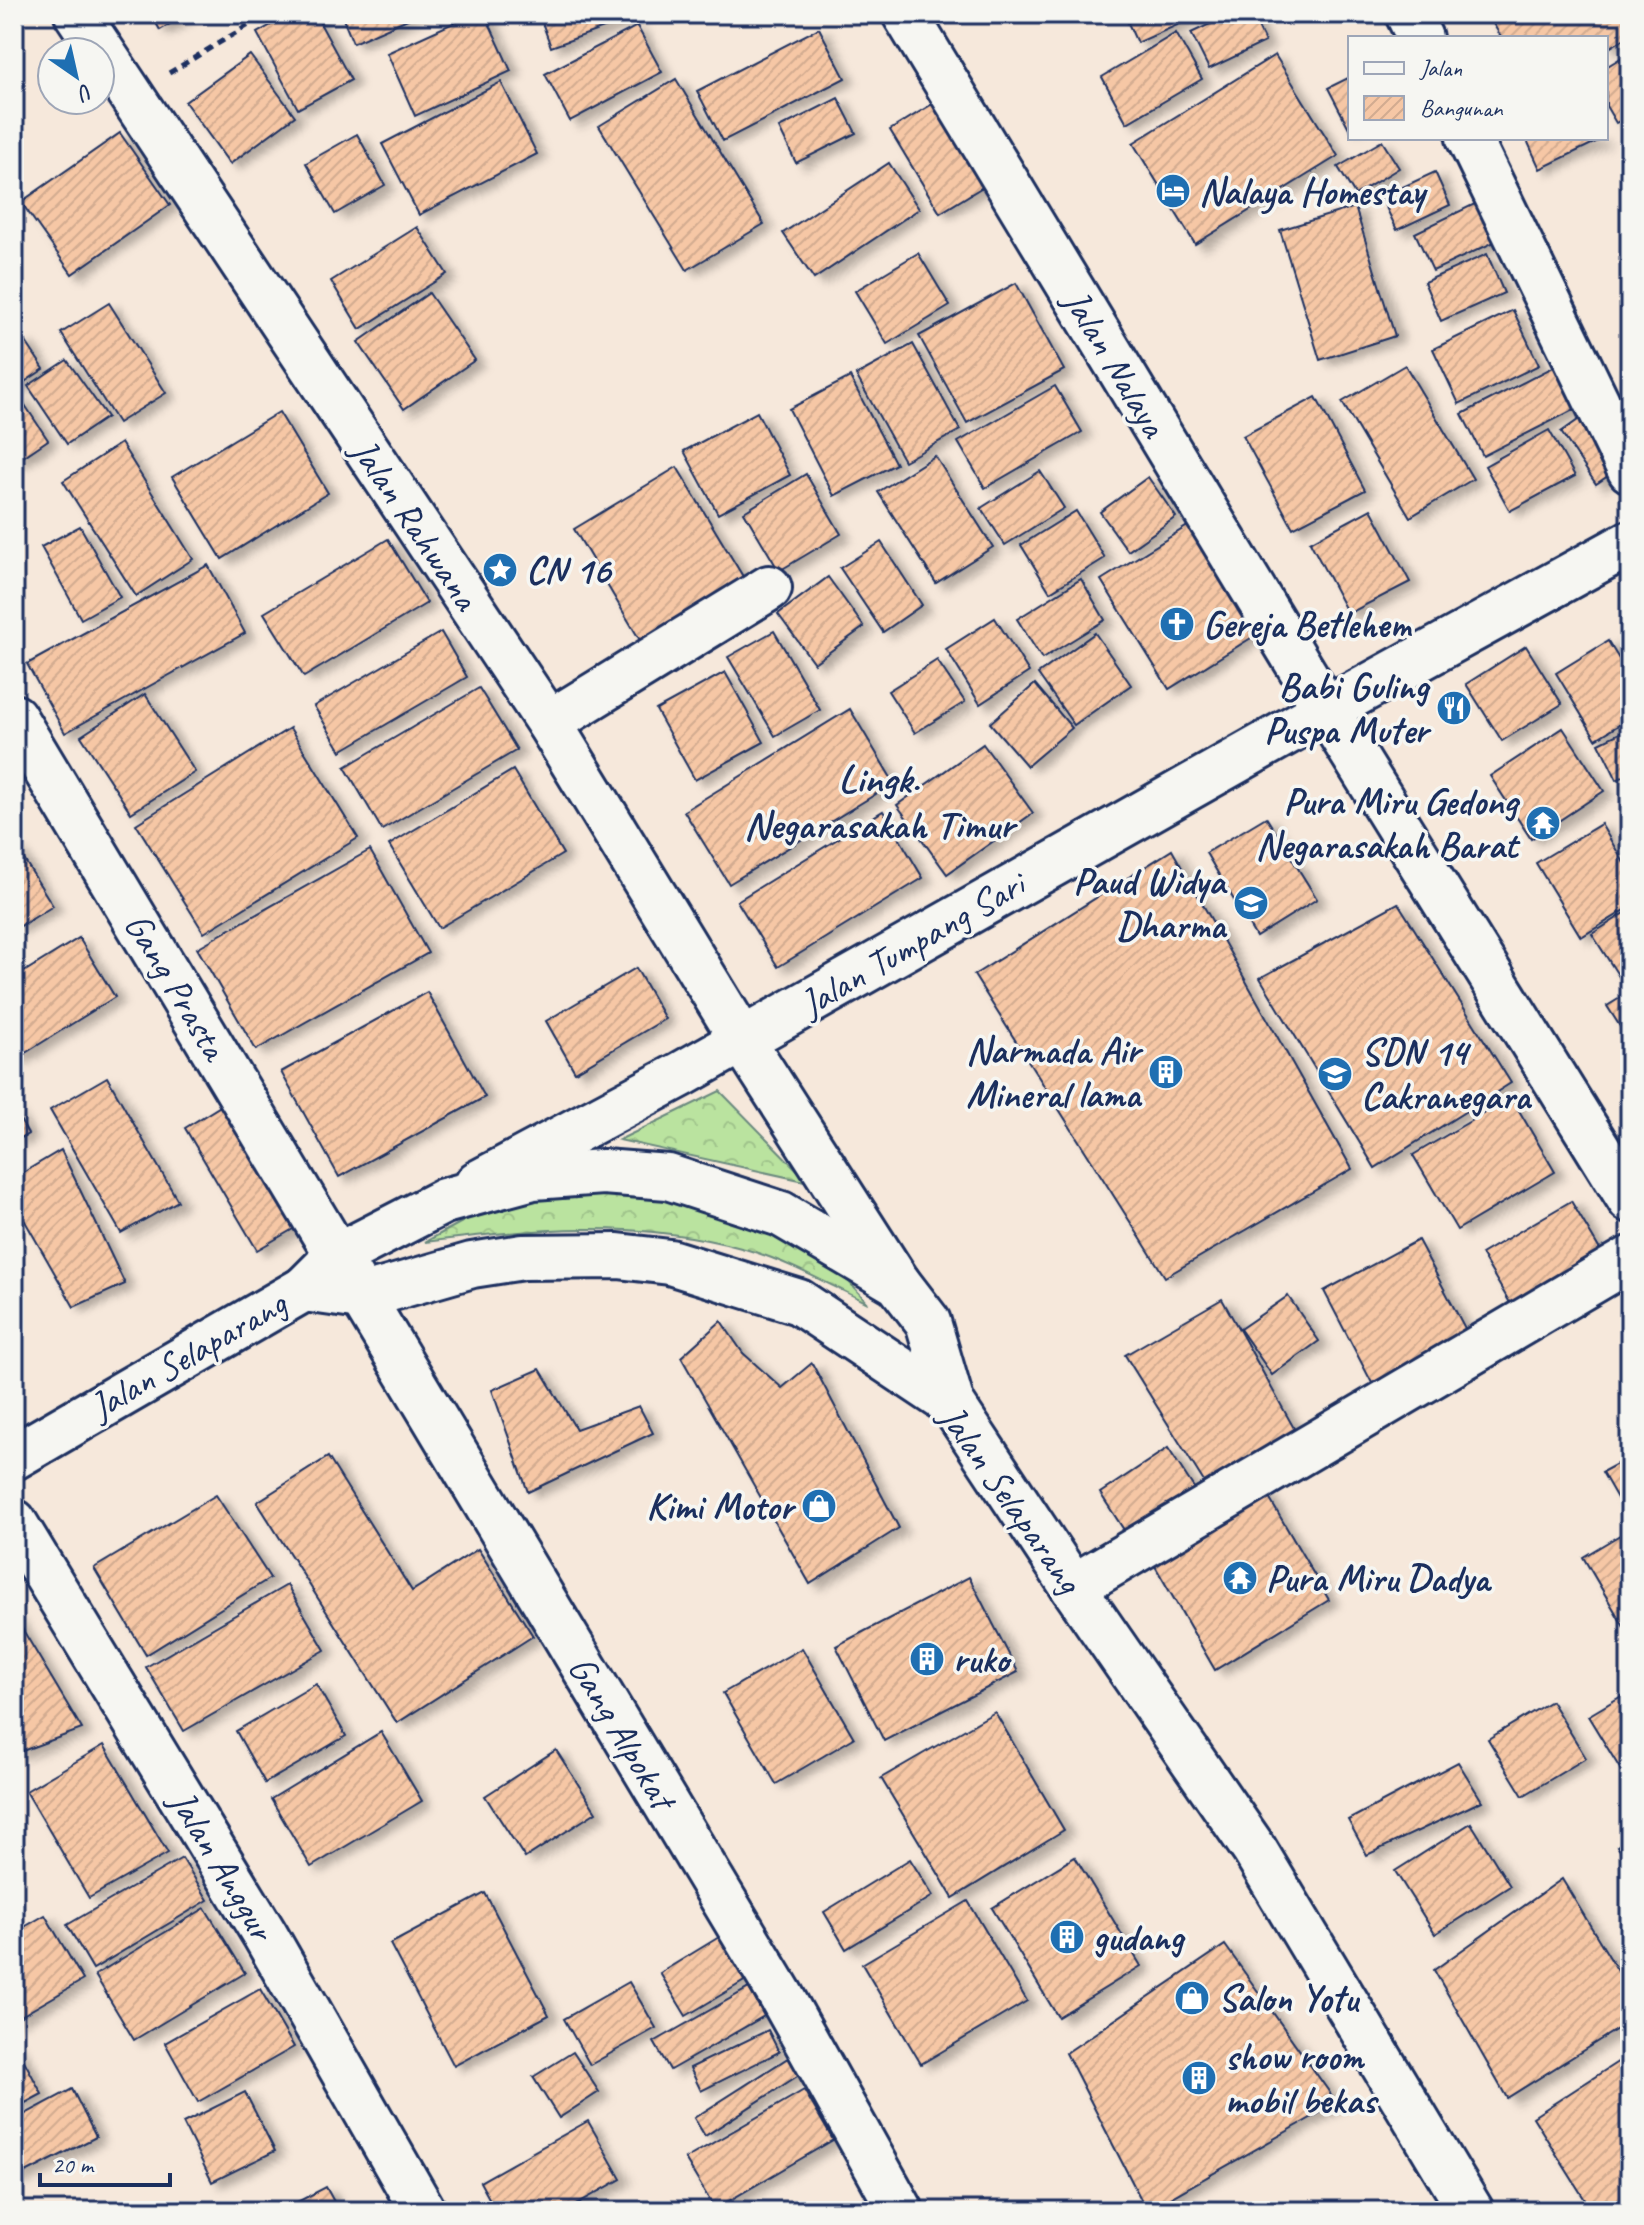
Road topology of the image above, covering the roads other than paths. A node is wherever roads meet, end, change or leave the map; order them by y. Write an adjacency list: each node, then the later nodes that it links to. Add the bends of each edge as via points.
1 (77, 14): 11 (street, Jalan Rahwana)
2 (905, 14): 9 (street, Jalan Nalaya)
3 (1408, 14): 4 (street)
4 (1419, 36)
5 (1470, 140): 6 (street)
6 (1630, 470)
7 (1630, 543): 9 (street, Jalan Tumpang Sari)
8 (769, 588): 11 (street)
9 (1326, 710): 12 (street, Jalan Tumpang Sari); 13 (street, Jalan Nalaya)
10 (14, 717): 15 (street, Gang Prasta)
11 (549, 723): 12 (street, Jalan Rahwana)
12 (743, 1041): 14 (street, Jalan Tumpang Sari); 17 (street, Jalan Rahwana)
13 (1630, 1200)
14 (444, 1201): 15 (street, Jalan Tumpang Sari); 17 (street, Jalan Tumpang Sari, via 533,1177 603,1172 668,1177 781,1214)
15 (337, 1256): 18 (street, Jalan Tumpang Sari); 19 (street, Gang Alpokat)
16 (1630, 1259): 23 (street)
17 (898, 1283): 20 (street, Jalan Tumpang Sari, via 928,1322)
18 (304, 1289): 19 (street, Jalan Selaparang); 21 (street, Jalan Selaparang)
19 (361, 1297): 20 (street, Jalan Selaparang, via 472,1265 523,1257 618,1256 670,1262 799,1302); 25 (street, Gang Alpokat, via 780,1994)
20 (952, 1404): 23 (street, Jalan Selaparang)
21 (14, 1457)
22 (14, 1522): 24 (street, Jalan Anggur, via 265,1935)
23 (1073, 1587): 26 (street, Jalan Selaparang, via 1254,1849)
24 (423, 2211)
25 (901, 2211)
26 (1471, 2211)

